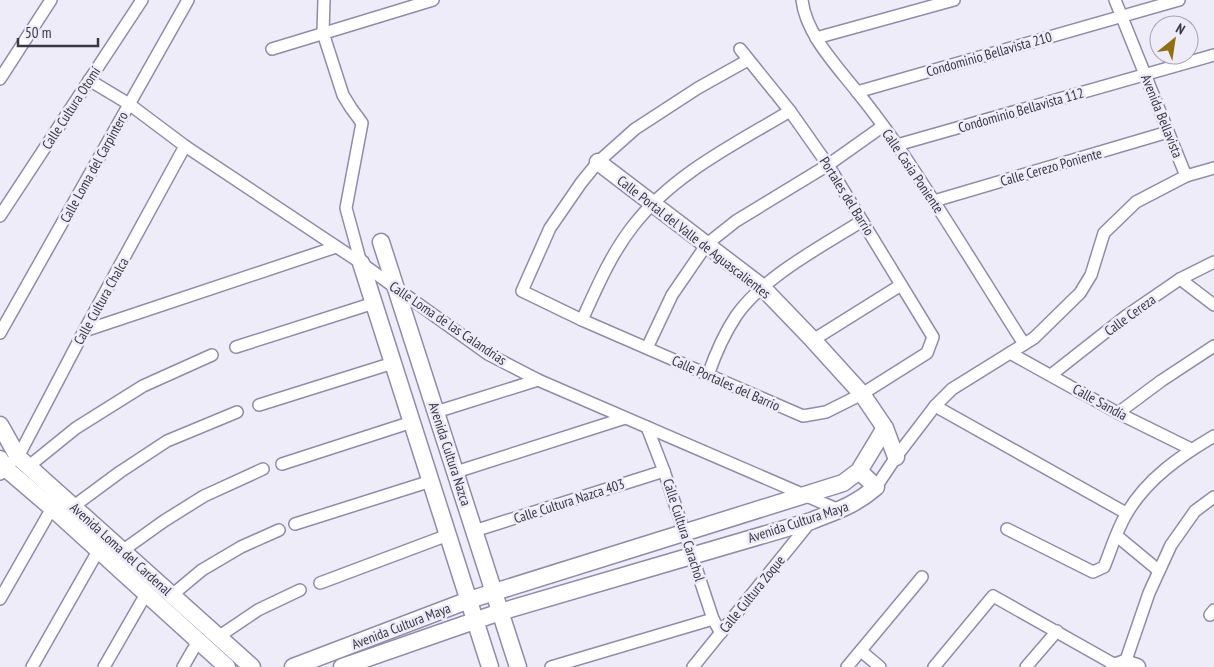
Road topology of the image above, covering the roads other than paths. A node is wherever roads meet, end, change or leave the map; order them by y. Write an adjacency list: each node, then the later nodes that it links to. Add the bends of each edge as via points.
1 (50, 0): 18 (street)
2 (142, 0): 19 (street, Calle Cultura Otomí)
3 (188, 0): 21 (street, Calle Loma del Carpintero)
4 (324, 0): 11 (street)
5 (433, 0): 11 (street)
6 (802, 0): 12 (street, Calle Casia Poniente)
7 (954, 0): 12 (street)
8 (1115, 0): 10 (street, Avenida Bellavista)
9 (1179, 0): 10 (street, Condominio Bellavista 210)
10 (1122, 17): 17 (street, Avenida Bellavista); 20 (street, Condominio Bellavista 210)
11 (323, 33): 13 (street); 39 (street, via 343,94 362,122 346,208)
12 (816, 38): 20 (street, Calle Casia Poniente)
13 (272, 49)
14 (740, 49): 16 (street, Portales del Barrio)
15 (1214, 55): 17 (street, Condominio Bellavista 112)
16 (748, 60): 22 (street, Portales del Barrio); 27 (street, via 635,129)
17 (1145, 75): 24 (street, Avenida Bellavista); 25 (street, Condominio Bellavista 112)
18 (0, 79)
19 (89, 80): 21 (street, Calle Loma de las Calandrias); 33 (street, Calle Cultura Otomí)
20 (857, 92): 23 (street, Calle Casia Poniente)
21 (129, 104): 26 (street, Calle Loma de las Calandrias); 48 (street, Calle Loma del Carpintero)
22 (790, 111): 28 (street, Portales del Barrio); 32 (street, via 702,163)
23 (883, 126): 25 (street, Calle Casia Poniente); 28 (street)
24 (1168, 132): 30 (street, Avenida Bellavista); 31 (street, Calle Cerezo Poniente)
25 (896, 145): 31 (street, Calle Casia Poniente)
26 (185, 146): 37 (street, Calle Loma de las Calandrias); 47 (street, Calle Cultura Chalca)
27 (598, 162): 32 (street, Calle Portal del Valle de Aguascalientes); 46 (street, Calle Portales del Barrio, via 550,228 522,291)
28 (828, 165): 34 (street, Portales del Barrio); 36 (street, via 736,221)
29 (1214, 168): 30 (street, Avenida Cultura Maya)
30 (1186, 176): 50 (street, Avenida Cultura Maya, via 1136,202 1104,233 1091,276 1080,293)
31 (934, 201): 50 (street, Calle Casia Poniente)
32 (653, 204): 36 (street, Calle Portal del Valle de Aguascalientes); 46 (street, via 633,226 602,275)
33 (0, 216)
34 (862, 221): 41 (street, Portales del Barrio); 42 (street)
35 (381, 242): 43 (street, Avenida Cultura Nazca)
36 (707, 244): 42 (street, Calle Portal del Valle de Aguascalientes); 53 (street, via 672,295)
37 (336, 247): 39 (street, Calle Loma de las Calandrias); 47 (street)
38 (1214, 262): 40 (street, Calle Cereza)
39 (361, 263): 43 (street, Calle Loma de las Calandrias); 44 (street, Avenida Cultura Nazca)
40 (1180, 279): 45 (street); 59 (street, Calle Cereza, via 1126,316)
41 (901, 285): 49 (street); 54 (street, Portales del Barrio, via 933,337)
42 (762, 287): 49 (street, Calle Portal del Valle de Aguascalientes); 58 (street, via 737,315)
43 (396, 289): 60 (street, Calle Loma de las Calandrias, via 488,354); 65 (street, Avenida Cultura Nazca)
44 (374, 303): 52 (street); 57 (street, Avenida Cultura Nazca)
45 (1214, 304)
46 (582, 320): 53 (street, Calle Portales del Barrio)
47 (84, 330): 75 (street, Calle Cultura Chalca)
48 (0, 333)
49 (813, 340): 61 (street, Calle Portal del Valle de Aguascalientes)
50 (1024, 344): 55 (street, Avenida Cultura Maya)
51 (1214, 346): 66 (street)
52 (236, 347)
53 (647, 348): 58 (street, Calle Portales del Barrio)
54 (927, 353): 61 (street, Calle Portales del Barrio)
55 (1010, 353): 59 (street, Calle Sandía); 63 (street, Avenida Cultura Maya, via 952,389)
56 (212, 355): 75 (street, via 143,386)
57 (393, 363): 62 (street); 68 (street, Avenida Cultura Nazca)
58 (708, 375): 61 (street, Calle Portales del Barrio, via 803,416 826,412)
59 (1051, 375): 66 (street, Calle Sandía)
60 (538, 380): 65 (street); 67 (street, Calle Loma de las Calandrias)
61 (862, 394): 71 (street, Calle Portal del Valle de Aguascalientes)
62 (259, 405)
63 (935, 406): 74 (street, Avenida Cultura Maya); 89 (street)
64 (237, 412): 86 (street, via 167,441)
65 (436, 412): 81 (street, Avenida Cultura Nazca)
66 (1118, 413): 73 (street, Calle Sandía)
67 (626, 418): 70 (street, Calle Loma de las Calandrias); 81 (street)
68 (412, 422): 76 (street); 82 (street, Avenida Cultura Nazca)
69 (0, 425): 75 (street, Avenida Loma del Cardenal)
70 (647, 427): 79 (street, Calle Cultura Carachol); 84 (street, Calle Loma de las Calandrias)
71 (885, 428): 74 (street, Calle Portal del Valle de Aguascalientes); 80 (street, Avenida Cultura Maya)
72 (1214, 436): 73 (street)
73 (1191, 449): 89 (street, via 1151,481)
74 (896, 456): 83 (street, Avenida Cultura Maya)
75 (23, 462): 77 (street); 86 (street, Avenida Loma del Cardenal)
76 (282, 464)
77 (2, 467): 87 (street, Avenida Loma del Cardenal)
78 (263, 469): 98 (street, via 204,496)
79 (664, 471): 94 (street, Calle Cultura Nazca 403); 95 (street, Calle Cultura Carachol)
80 (859, 471): 83 (street); 84 (street, Avenida Cultura Maya, via 843,483)
81 (456, 472): 94 (street, Avenida Cultura Nazca)
82 (431, 481): 91 (street); 96 (street, Avenida Cultura Nazca)
83 (876, 488): 88 (street, Avenida Cultura Maya, via 861,500)
84 (804, 495): 88 (street, Calle Loma de las Calandrias); 95 (street, Avenida Cultura Maya)
85 (1214, 498): 101 (street, via 1194,511)
86 (74, 506): 98 (street, Avenida Loma del Cardenal)
87 (52, 508): 99 (street, Avenida Loma del Cardenal); 108 (street)
88 (839, 510): 90 (street, Avenida Cultura Maya)
89 (1126, 513): 97 (street)
90 (810, 521): 100 (street, Avenida Cultura Maya); 114 (street, Calle Cultura Zoque)
91 (295, 524)
92 (1008, 529): 97 (street, via 1093,572 1104,567)
93 (279, 530): 107 (street, via 202,570)
94 (474, 531): 105 (street, Avenida Cultura Nazca)
95 (685, 533): 100 (street, Calle Cultura Carachol); 105 (street, Avenida Cultura Maya)
96 (448, 535): 103 (street); 109 (street, Avenida Cultura Nazca)
97 (1117, 536): 101 (street)
98 (122, 550): 107 (street, Avenida Loma del Cardenal)
99 (98, 551): 106 (street, Avenida Loma del Cardenal); 119 (street)
100 (692, 555): 110 (street, Avenida Cultura Maya); 111 (street, Calle Cultura Carachol)
101 (1158, 570): 118 (street)
102 (922, 577): 117 (street)
103 (320, 583)
104 (300, 590): 115 (street, via 258,610)
105 (494, 592): 109 (street, Avenida Cultura Maya); 110 (street, Avenida Cultura Nazca)
106 (146, 594): 116 (street, Avenida Loma del Cardenal); 120 (street)
107 (172, 595): 115 (street, Avenida Loma del Cardenal)
108 (0, 599)
109 (469, 600): 112 (street, Avenida Cultura Nazca); 124 (street, Avenida Cultura Maya)
110 (500, 612): 112 (street, Avenida Cultura Maya); 127 (street, Avenida Cultura Nazca)
111 (713, 619): 114 (street, Calle Cultura Carachol); 128 (street)
112 (475, 620): 125 (street, Avenida Cultura Maya); 126 (street, Avenida Cultura Nazca)
113 (1056, 631): 118 (street); 132 (street, via 993,596); 133 (street)
114 (721, 633): 129 (street, Calle Cultura Zoque)
115 (218, 636): 123 (street, Avenida Loma del Cardenal)
116 (198, 641): 121 (street); 122 (street, Avenida Loma del Cardenal)
117 (861, 651): 130 (street); 131 (street)
118 (1122, 666)
119 (32, 667)
120 (104, 667)
121 (183, 667)
122 (227, 667)
123 (252, 667)
124 (293, 667)
125 (342, 667)
126 (490, 667)
127 (518, 667)
128 (551, 667)
129 (692, 667)
130 (847, 667)
131 (880, 667)
132 (934, 667)
133 (1026, 667)

